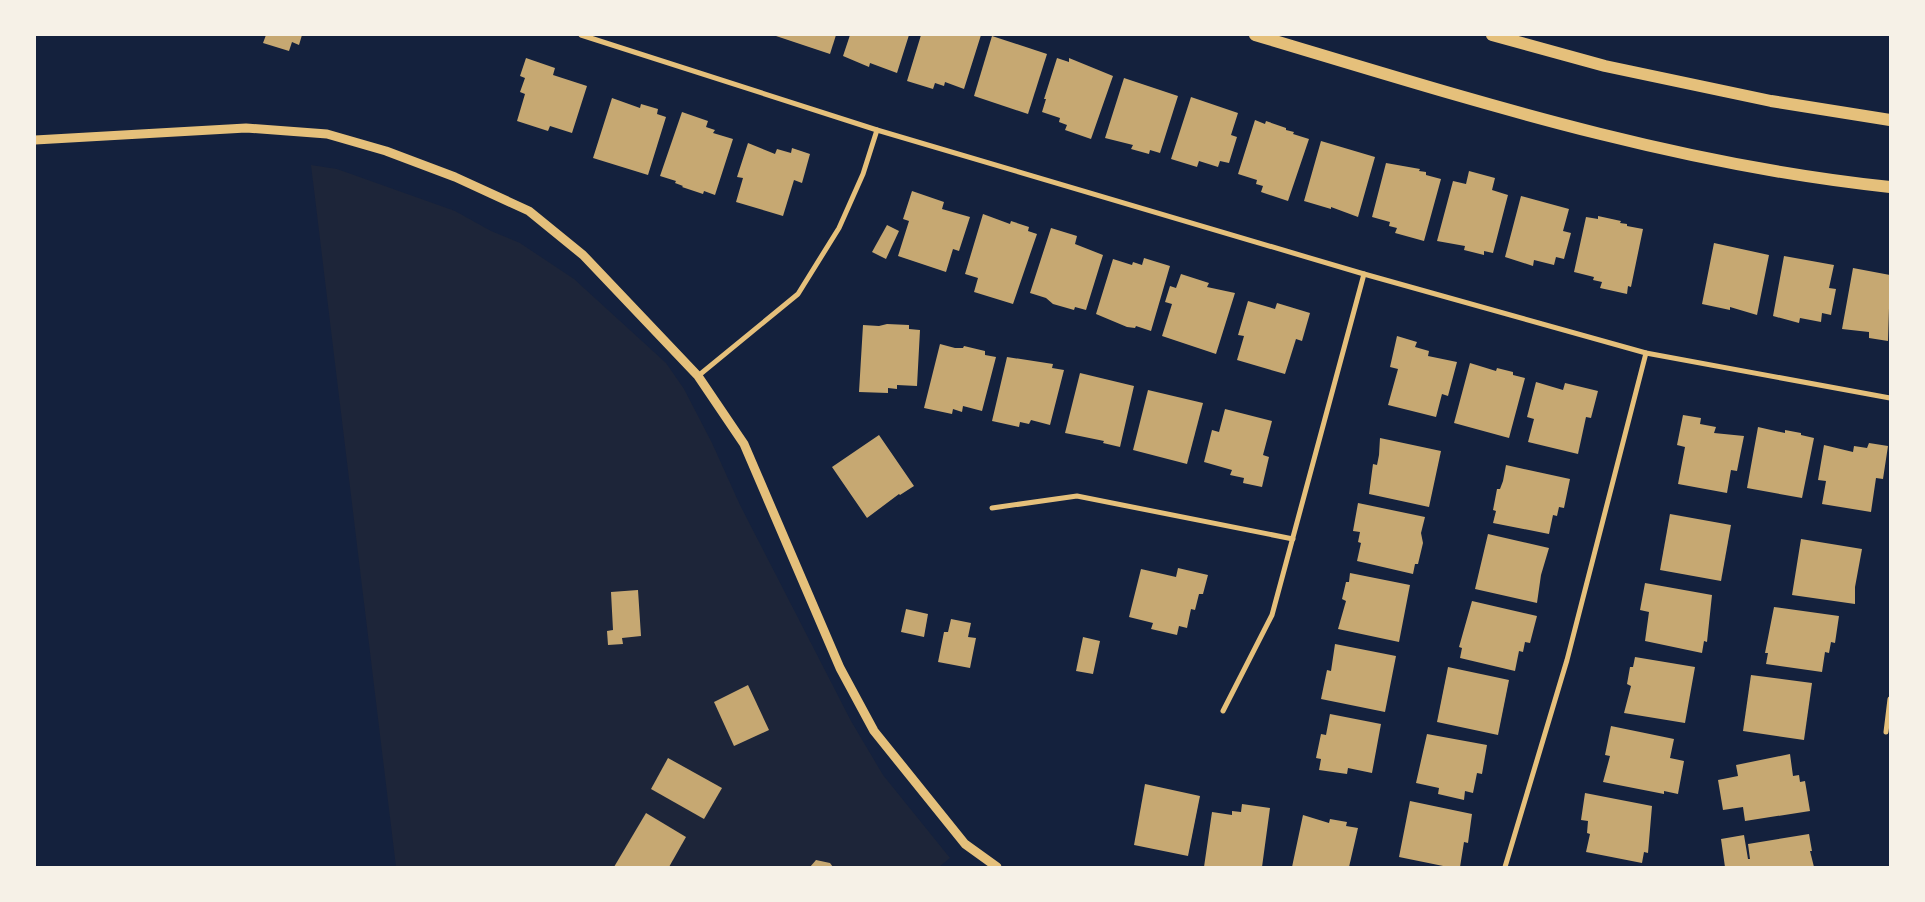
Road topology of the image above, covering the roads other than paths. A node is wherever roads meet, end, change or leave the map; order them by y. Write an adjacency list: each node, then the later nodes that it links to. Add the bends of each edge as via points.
1 (581, 35): 5 (street)
2 (1255, 35): 7 (main road, via 1531,118 1684,156)
3 (1492, 35): 4 (main road, via 1644,74 1771,101)
4 (1890, 120)
5 (877, 130): 8 (street); 10 (street, via 839,228 798,294)
6 (35, 140): 10 (street, via 246,128 327,134 386,151 455,177 528,212 583,255)
7 (1890, 187)
8 (1364, 274): 9 (street); 13 (street)
9 (1646, 353): 11 (street); 18 (street, via 1566,660)
10 (698, 376): 17 (street, via 744,444 840,668 874,731 964,844)
11 (1890, 398)
12 (992, 508): 13 (street, via 1077,496)
13 (1293, 539): 15 (street, via 1272,615)
14 (1890, 699): 16 (street)
15 (1222, 711)
16 (1886, 732)
17 (997, 867)
18 (1505, 867)

